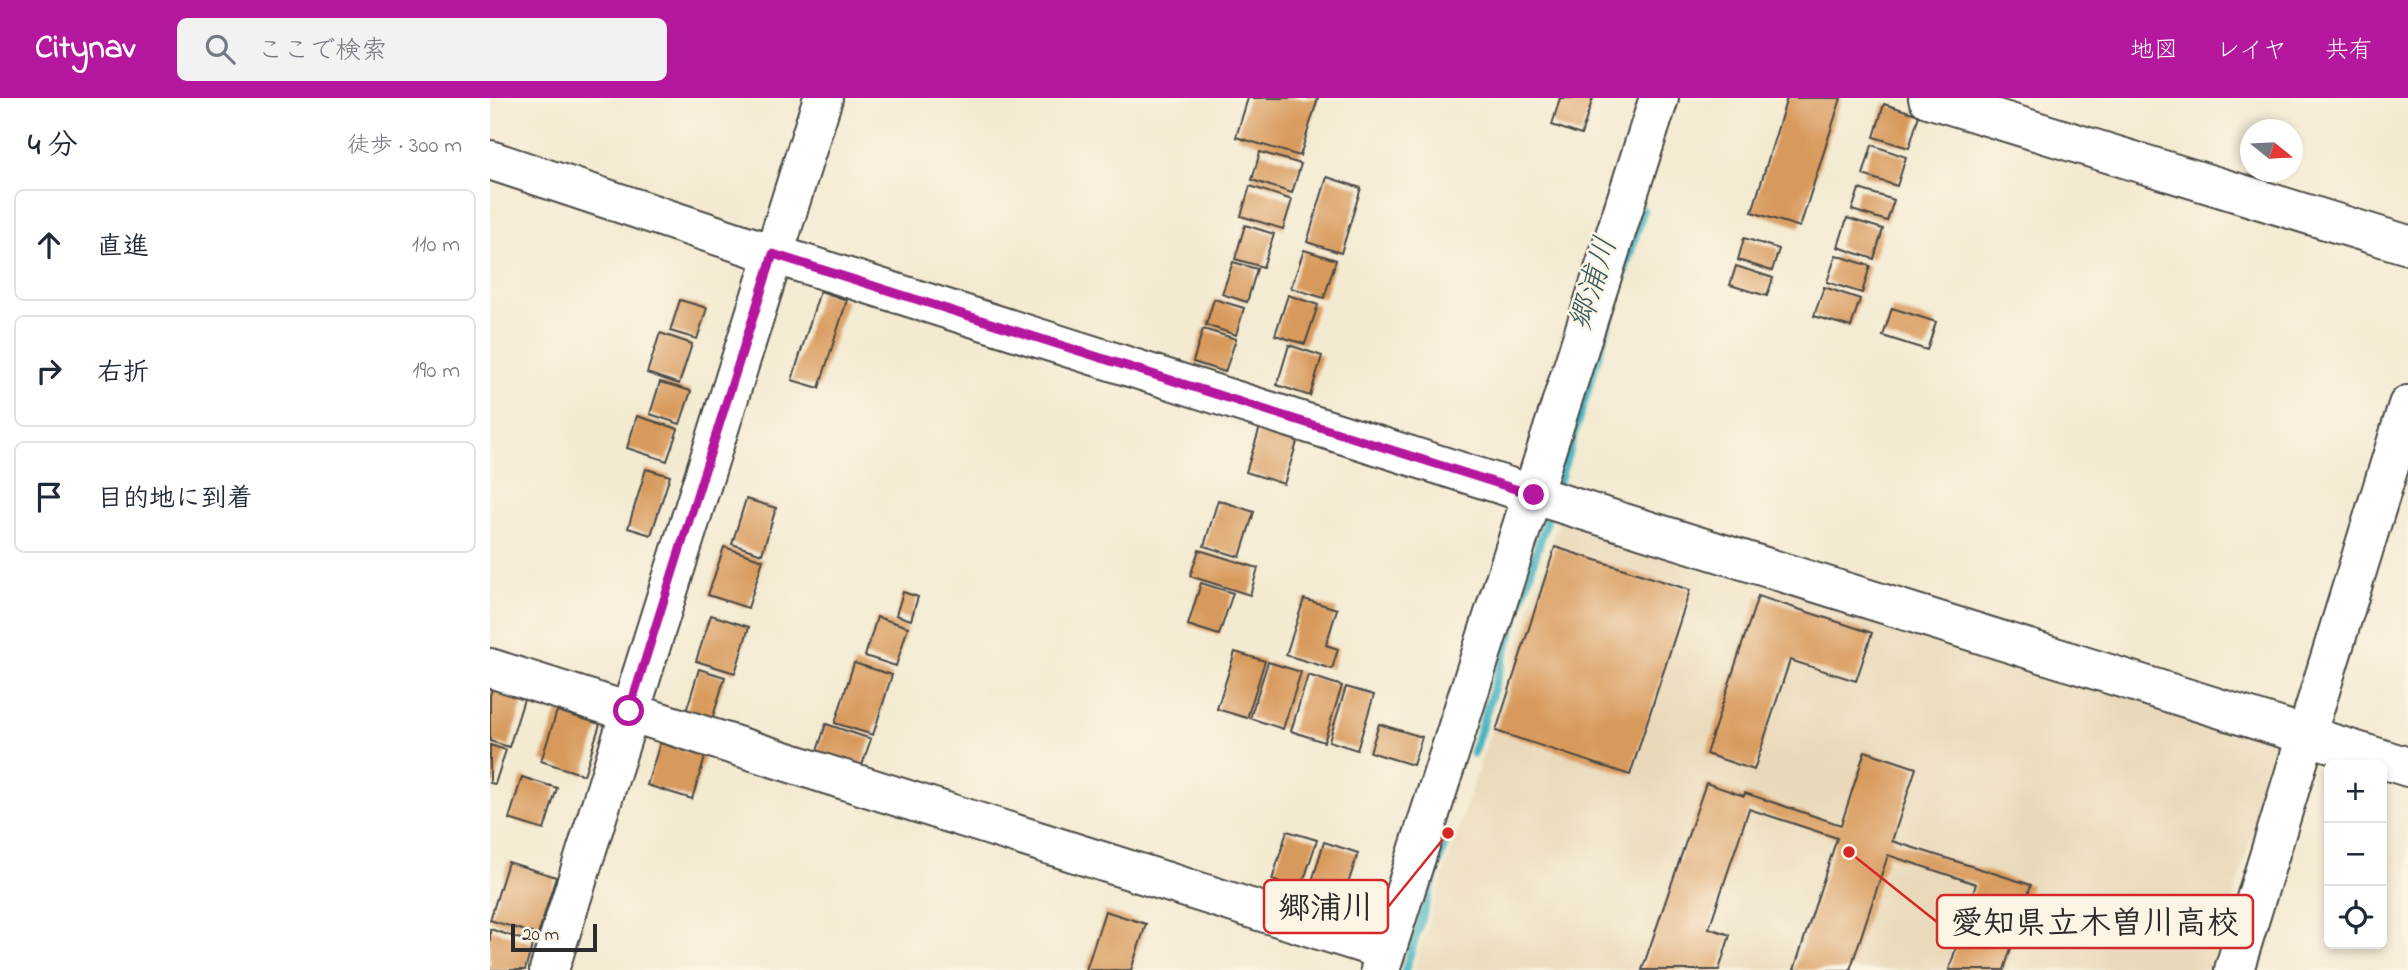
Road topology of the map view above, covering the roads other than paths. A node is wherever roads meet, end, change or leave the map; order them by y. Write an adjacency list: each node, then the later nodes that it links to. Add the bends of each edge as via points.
1 (823, 98): 7 (street)
2 (1659, 98): 9 (street)
3 (1933, 99): 4 (street)
4 (2017, 111): 6 (street)
5 (490, 160): 7 (street)
6 (2408, 245)
7 (773, 254): 9 (street); 11 (street)
8 (2408, 405): 12 (street)
9 (1534, 495): 12 (street); 14 (street)
10 (490, 668): 11 (street)
11 (629, 711): 14 (street); 15 (street)
12 (2306, 737): 13 (street); 16 (street)
13 (2408, 767)
14 (1383, 960)
15 (550, 970)
16 (2234, 970)

